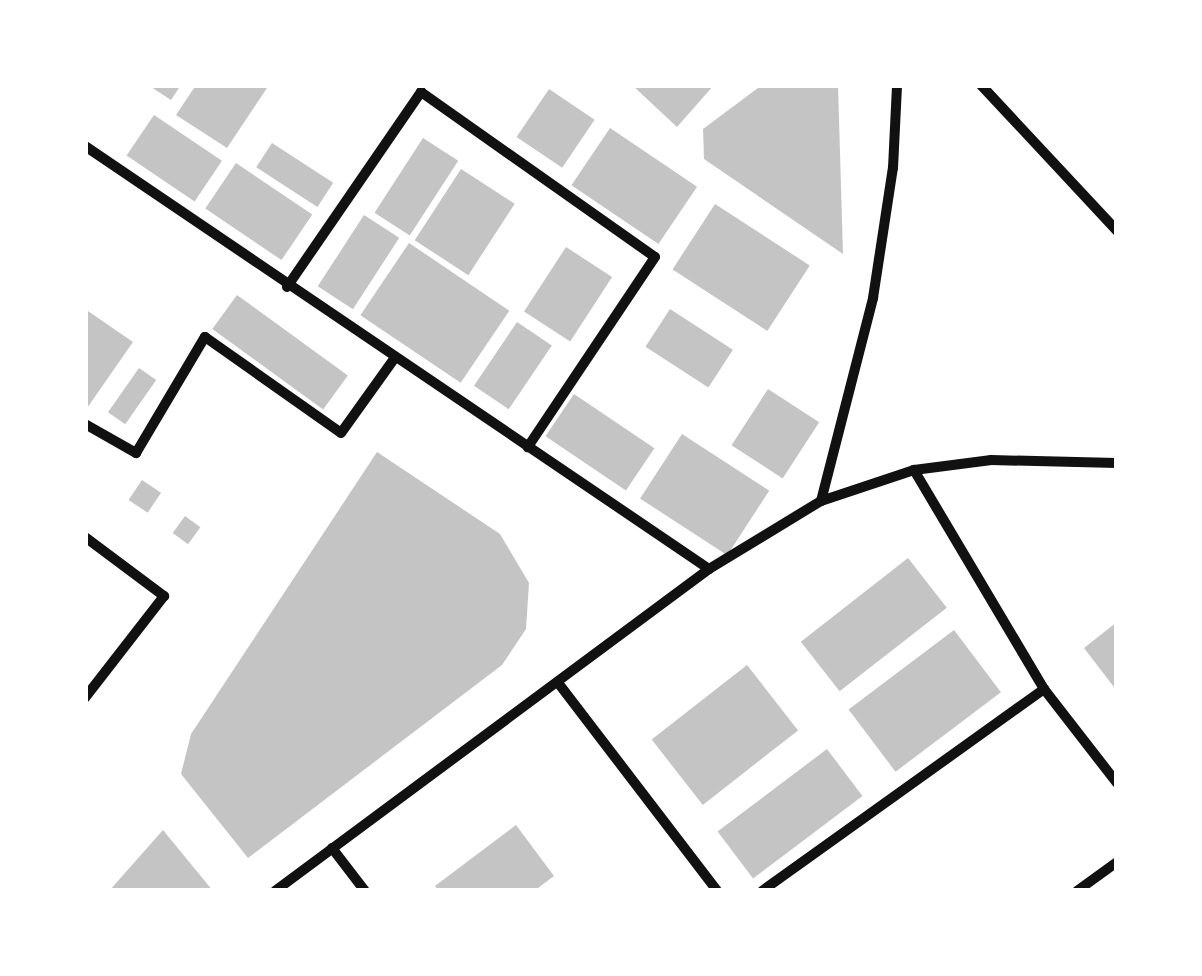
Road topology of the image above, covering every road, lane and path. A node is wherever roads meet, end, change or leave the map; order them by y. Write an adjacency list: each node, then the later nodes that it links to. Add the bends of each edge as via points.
1 (896, 85): 11 (street, via 893,168 872,298)
2 (981, 85): 4 (street)
3 (85, 146): 5 (street)
4 (1117, 232)
5 (287, 287): 6 (street); 8 (street, via 421,92 655,257)
6 (394, 359): 7 (street, via 341,433 205,336 136,453); 8 (street)
7 (85, 424)
8 (528, 447): 13 (street)
9 (1117, 463): 10 (street, via 991,460)
10 (914, 470): 11 (street); 15 (street)
11 (820, 501): 13 (street)
12 (85, 537): 16 (street, via 164,596)
13 (709, 569): 14 (street)
14 (559, 684): 18 (street); 22 (street)
15 (1044, 689): 17 (street); 23 (street)
16 (85, 698)
17 (1117, 783)
18 (332, 848): 20 (street); 21 (street)
19 (1117, 862): 24 (street)
20 (276, 891)
21 (365, 891)
22 (717, 891)
23 (762, 891)
24 (1078, 891)

